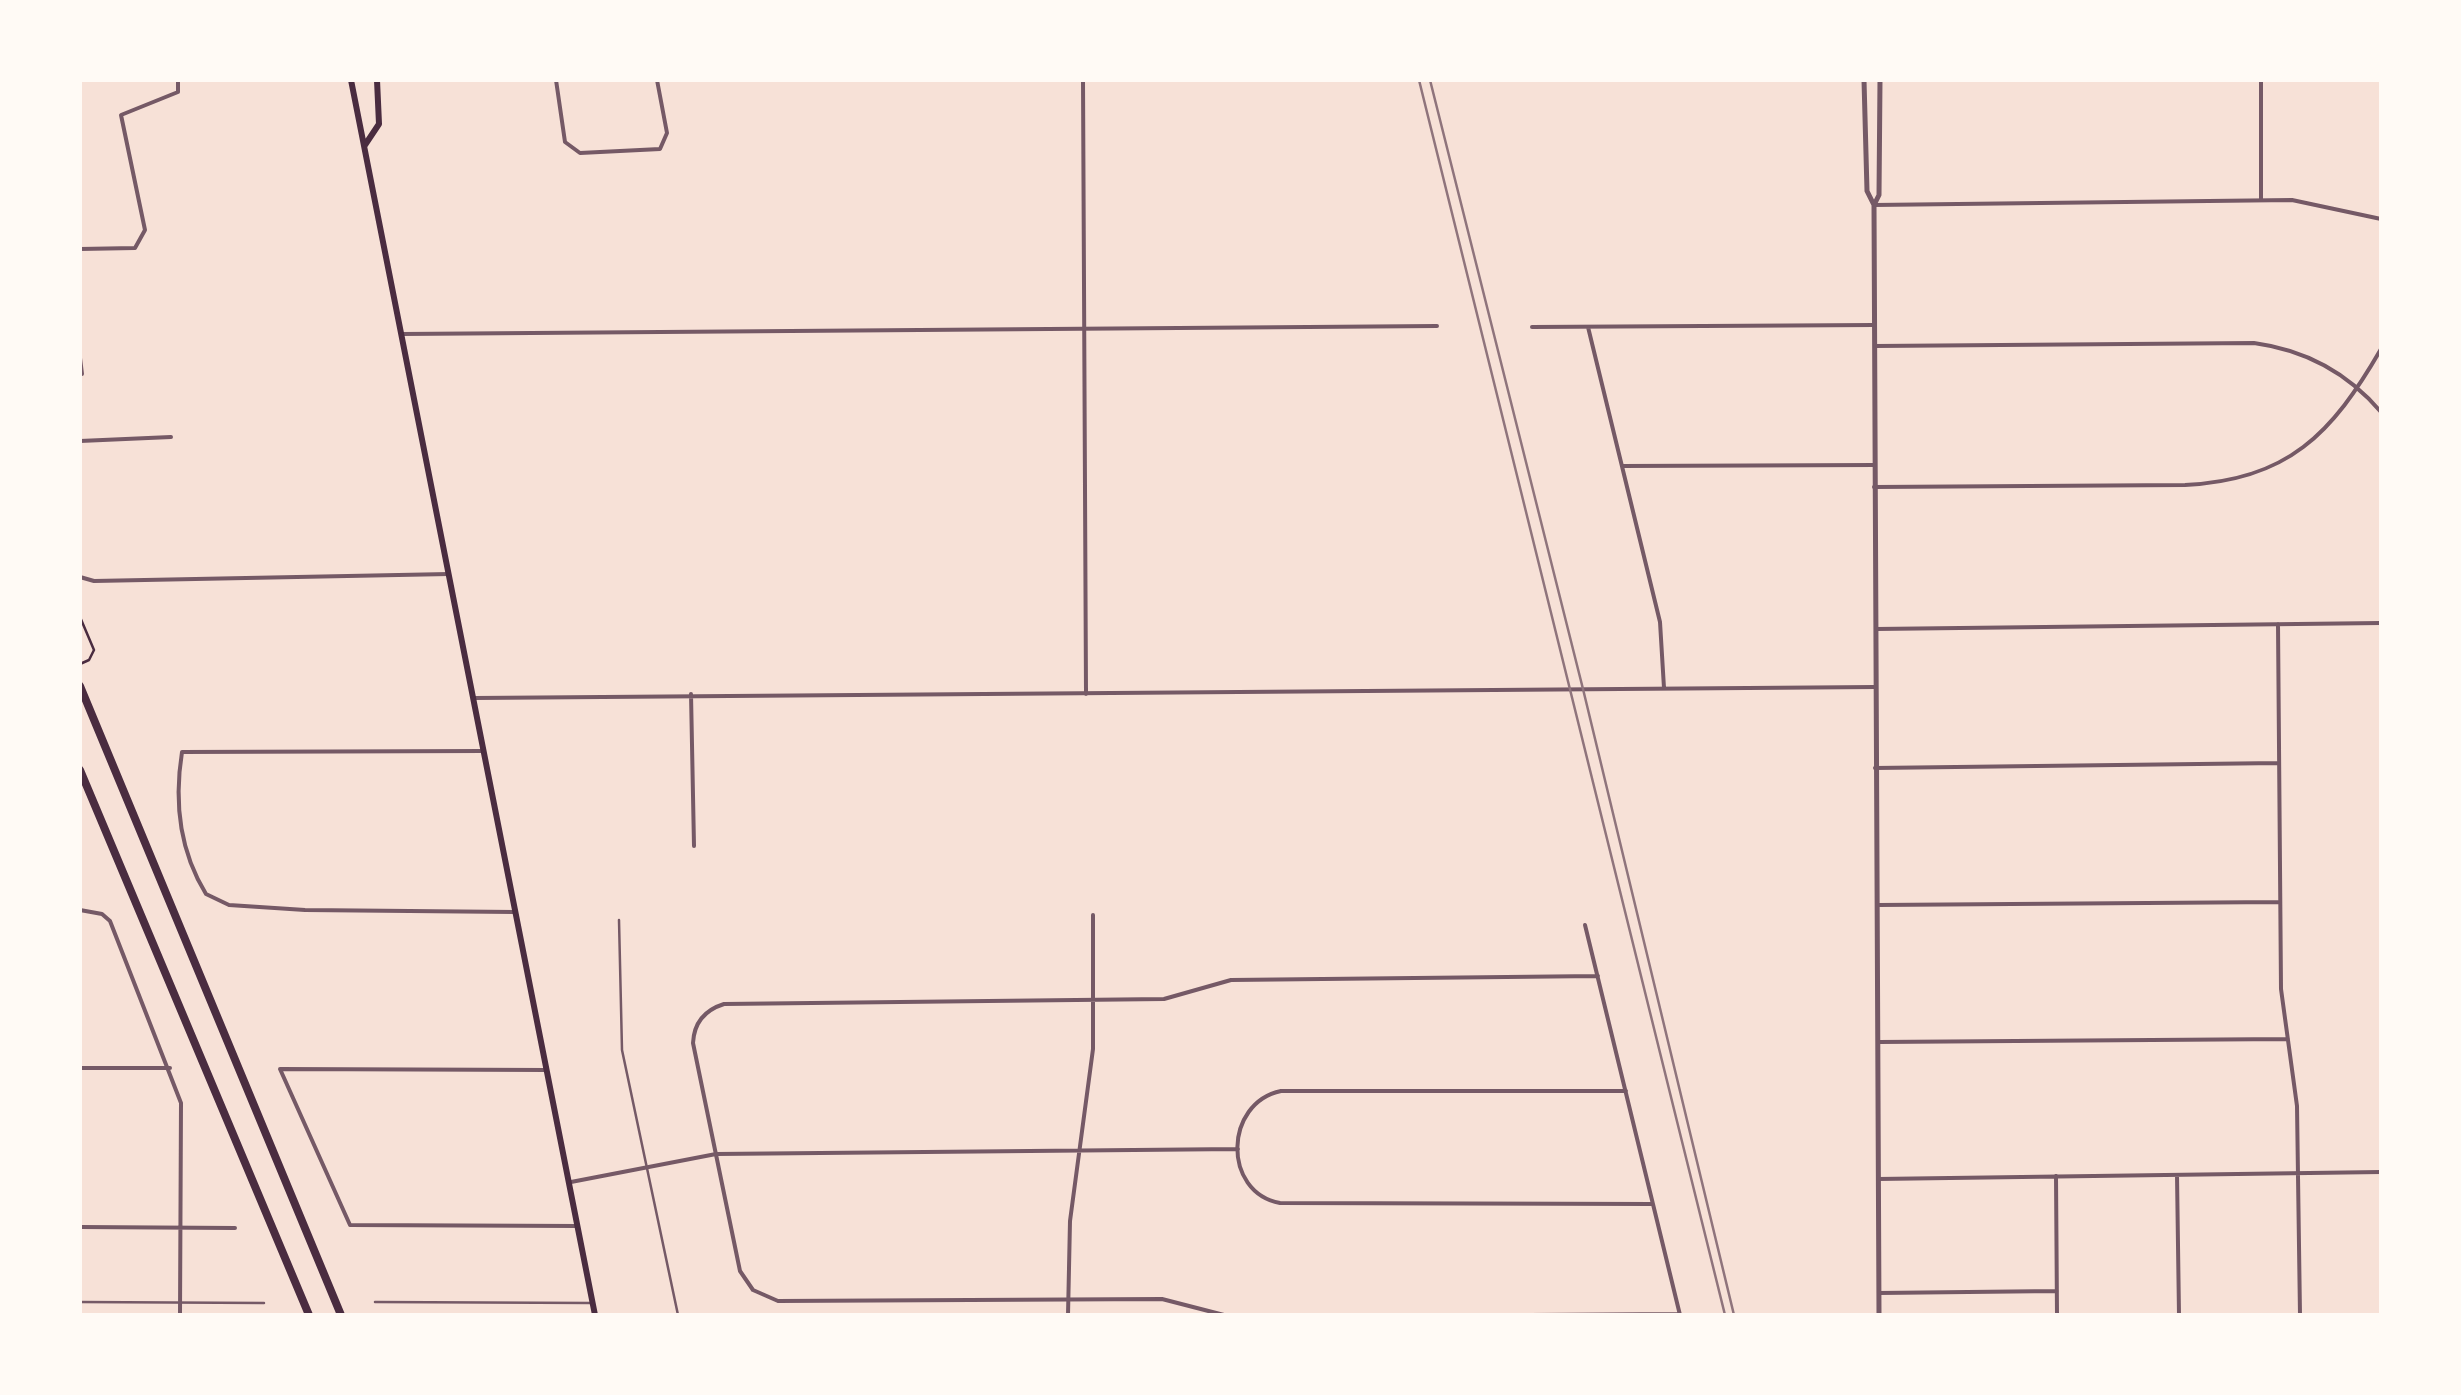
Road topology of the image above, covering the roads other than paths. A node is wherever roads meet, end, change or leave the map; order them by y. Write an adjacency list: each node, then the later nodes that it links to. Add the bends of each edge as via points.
1 (178, 80): 14 (street, via 178,92 121,115 145,230 135,248)
2 (351, 80): 10 (main road)
3 (377, 80): 10 (main road, via 379,124)
4 (556, 80): 5 (street, via 565,142 580,153 660,149 667,133)
5 (657, 80)
6 (1083, 80): 19 (street)
7 (1864, 80): 12 (street, via 1867,191)
8 (1880, 80): 12 (street)
9 (2262, 80): 11 (street)
10 (364, 146): 20 (main road)
11 (2261, 200): 12 (street); 13 (street, via 2329,204)
12 (1874, 205): 15 (street)
13 (2381, 219)
14 (80, 249)
15 (1874, 325): 18 (street); 21 (street)
16 (1437, 326): 19 (street)
17 (1532, 327): 18 (street)
18 (1588, 327): 30 (street)
19 (1084, 328): 20 (street); 41 (street)
20 (401, 334): 32 (main road)
21 (1875, 346): 25 (street, via 2254,343 2314,359); 29 (street)
22 (2381, 349): 25 (street)
23 (80, 358): 24 (street)
24 (82, 374)
25 (2359, 388): 26 (street); 31 (street, via 2336,420 2300,451 2236,480)
26 (2381, 412)
27 (171, 437): 28 (street)
28 (80, 441)
29 (1875, 465): 30 (street); 31 (street)
30 (1622, 466): 39 (street, via 1660,622)
31 (1874, 487): 36 (street)
32 (449, 574): 33 (street); 42 (main road)
33 (80, 577)
34 (2381, 623): 35 (street)
35 (2278, 624): 36 (street); 44 (street)
36 (1874, 629): 38 (street)
37 (80, 686): 88 (highway)
38 (1875, 687): 39 (street); 45 (street)
39 (1664, 688): 41 (street)
40 (691, 694): 41 (street); 42 (street); 47 (street)
41 (1086, 694)
42 (473, 698): 43 (main road)
43 (483, 751): 51 (main road); 51 (street, via 182,752 180,833 199,883 215,901 322,911)
44 (2279, 764): 45 (street); 48 (street)
45 (1875, 768): 49 (street)
46 (80, 770): 87 (highway)
47 (694, 846)
48 (2280, 902): 49 (street); 57 (street, via 2280,989)
49 (1878, 905): 58 (street)
50 (80, 910): 60 (street, via 110,921)
51 (515, 912): 61 (main road)
52 (1093, 914): 56 (street)
53 (620, 920): 66 (lane, via 622,1050)
54 (1585, 925): 55 (street)
55 (1598, 976): 56 (street, via 1231,980 1175,998); 62 (street)
56 (1093, 1000): 64 (street); 65 (street, via 714,1008 696,1026 693,1043)
57 (2288, 1038): 58 (street); 68 (street)
58 (1878, 1042): 71 (street)
59 (80, 1068): 60 (street)
60 (170, 1068): 76 (street, via 181,1103)
61 (547, 1070): 72 (main road); 74 (street, via 280,1069 350,1224)
62 (1626, 1091): 63 (street, via 1280,1092 1247,1111); 73 (street)
63 (1238, 1149): 64 (street); 73 (street, via 1244,1180 1280,1204)
64 (1079, 1150): 65 (street); 80 (street)
65 (716, 1154): 66 (street); 80 (street, via 740,1271 761,1296)
66 (646, 1167): 72 (street); 90 (lane)
67 (2381, 1172): 68 (street)
68 (2298, 1173): 69 (street); 98 (street)
69 (2177, 1174): 70 (street); 97 (street)
70 (2056, 1176): 71 (street); 78 (street)
71 (1878, 1178): 79 (street)
72 (569, 1182): 74 (main road)
73 (1653, 1204): 94 (street)
74 (578, 1226): 85 (main road)
75 (80, 1227): 76 (street)
76 (179, 1228): 77 (street); 83 (street)
77 (235, 1228)
78 (2057, 1291): 79 (street); 96 (street)
79 (1879, 1293): 95 (street)
80 (1068, 1299): 91 (street); 92 (street, via 1175,1300)
81 (80, 1302): 83 (lane)
82 (375, 1302): 85 (lane)
83 (180, 1303): 84 (lane); 86 (street)
84 (264, 1303)
85 (593, 1304): 89 (main road)
86 (180, 1315)
87 (309, 1315)
88 (341, 1315)
89 (595, 1315)
90 (678, 1315)
91 (1068, 1315)
92 (1224, 1315)
93 (1530, 1315): 94 (street)
94 (1680, 1315)
95 (1879, 1315)
96 (2057, 1315)
97 (2178, 1315)
98 (2300, 1315)

